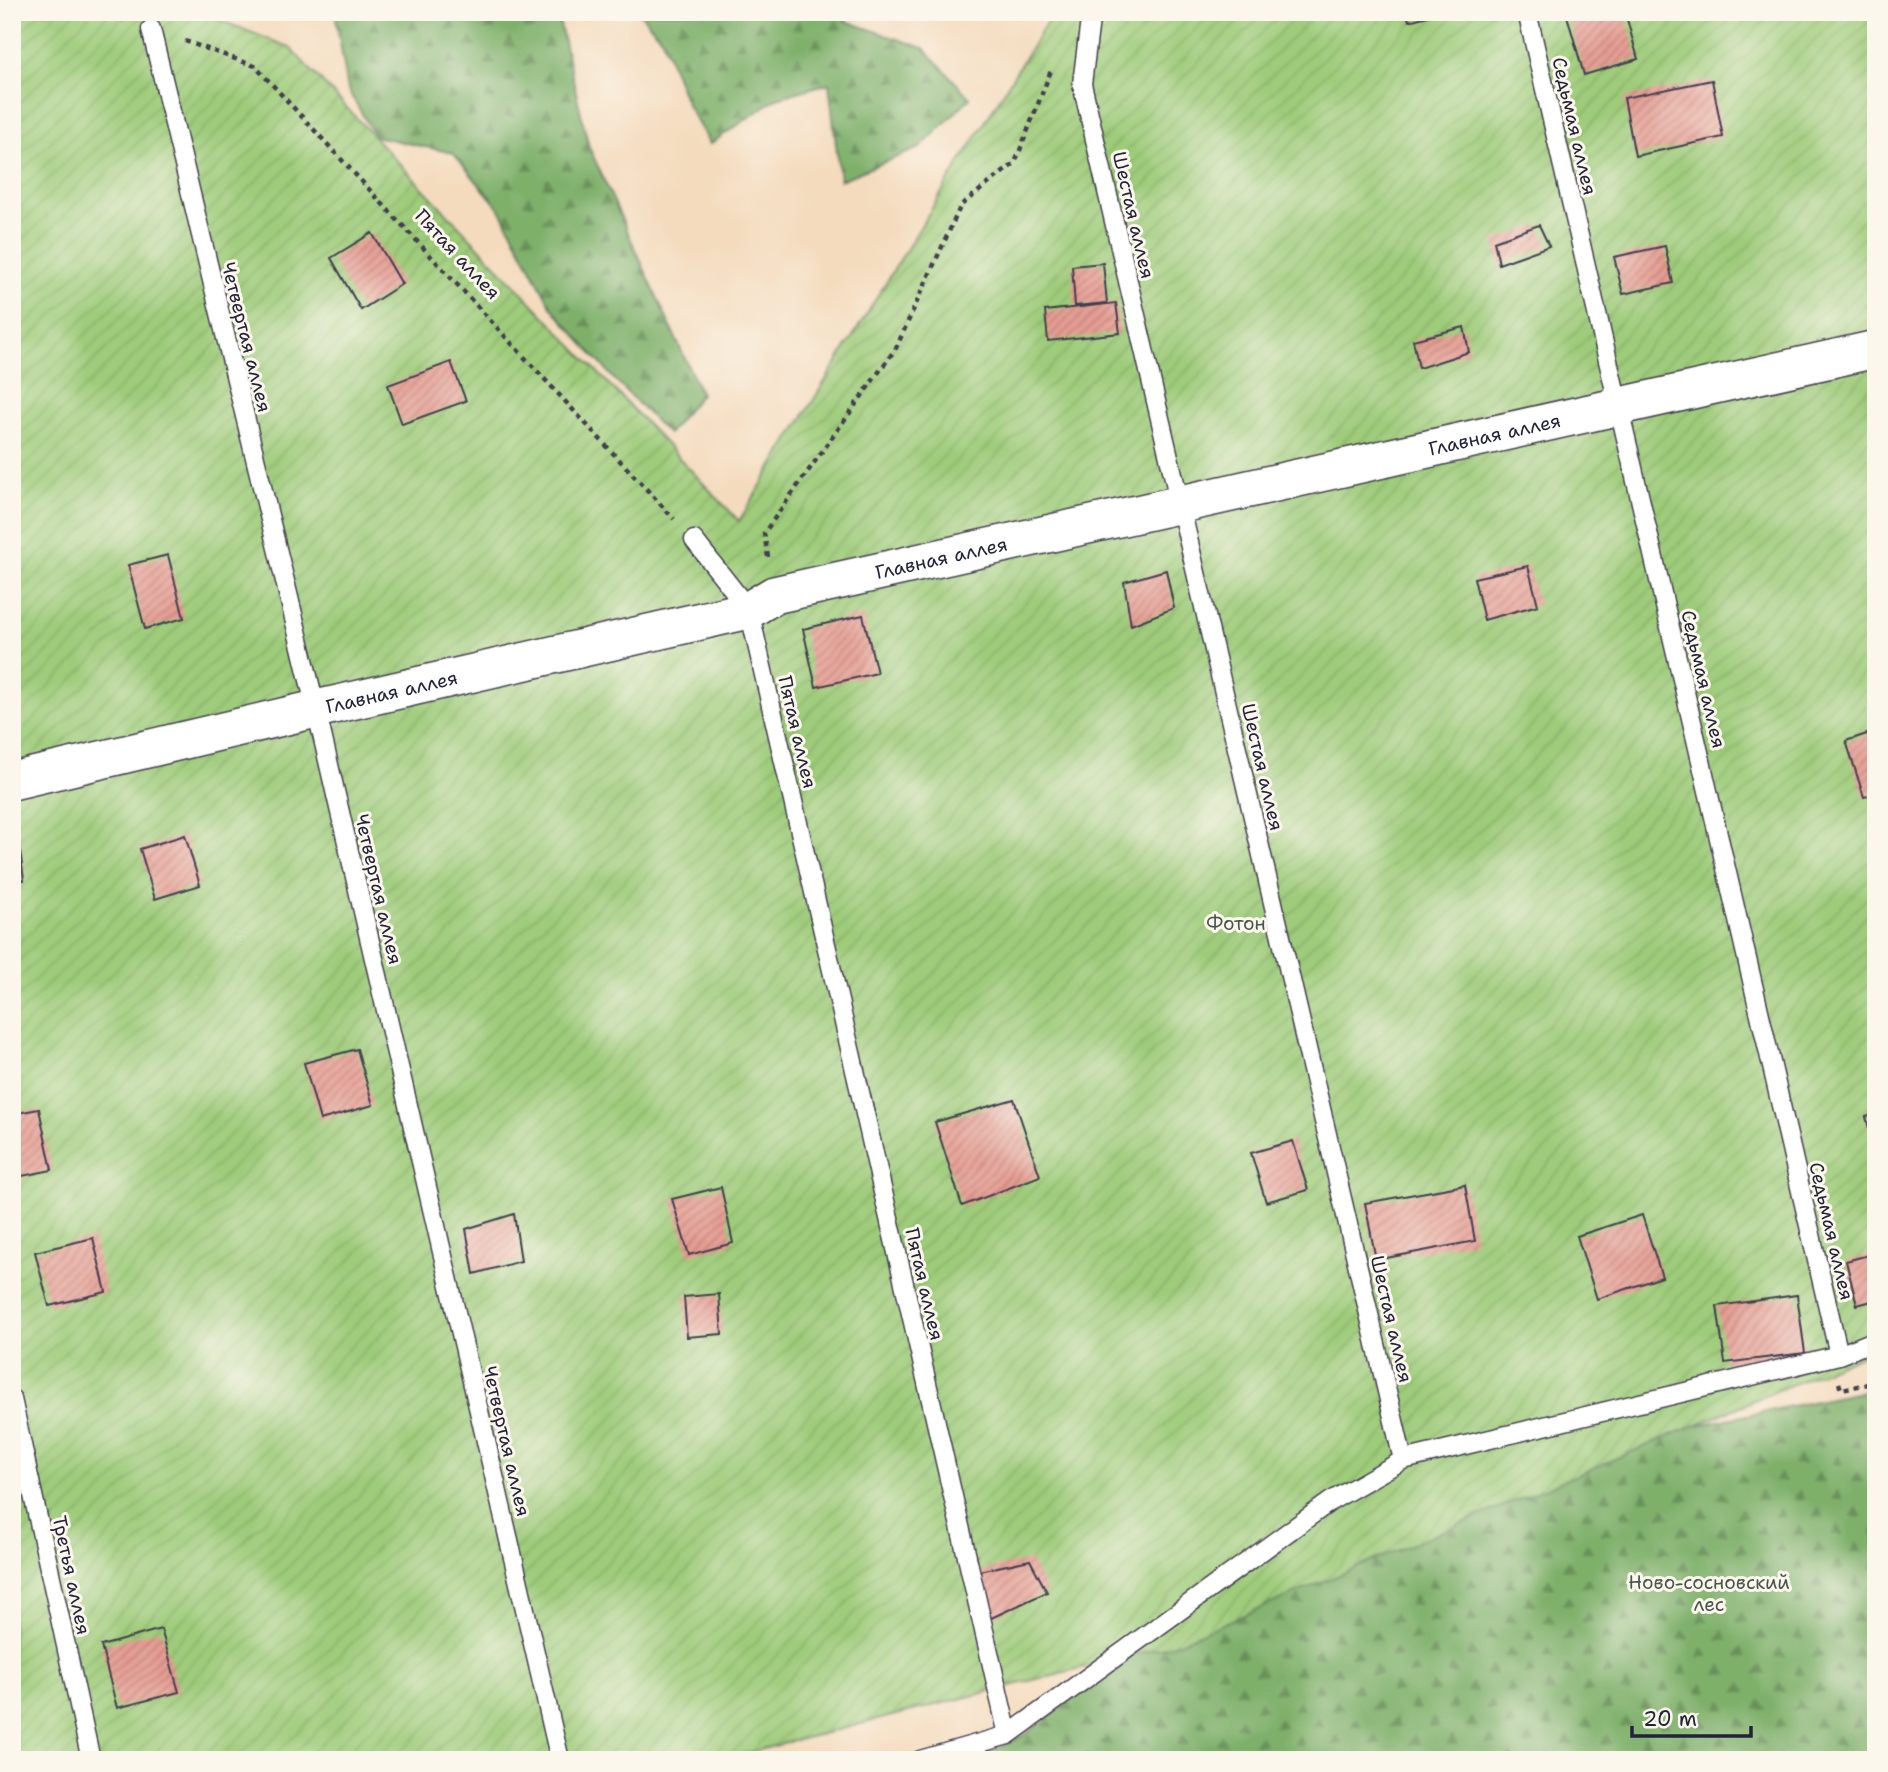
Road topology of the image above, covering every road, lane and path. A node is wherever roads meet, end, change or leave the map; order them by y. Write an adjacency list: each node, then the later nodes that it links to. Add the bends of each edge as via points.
1 (104, 12): 4 (path, Пятая аллея)
2 (1091, 12): 8 (lane, Шестая аллея, via 1082,84)
3 (1527, 12): 7 (lane, Седьмая аллея)
4 (150, 29): 9 (path, Пятая аллея, via 256,66); 11 (lane, Четвертая аллея)
5 (1053, 66): 10 (path, via 1015,163 961,205 896,348 764,533)
6 (1876, 349): 7 (street, Главная аллея)
7 (1619, 405): 8 (street, Главная аллея); 14 (lane, Седьмая аллея)
8 (1180, 505): 10 (street, Главная аллея); 16 (lane, Шестая аллея)
9 (694, 540): 10 (lane, Пятая аллея)
10 (762, 603): 11 (street, Главная аллея); 17 (lane, Пятая аллея)
11 (316, 709): 12 (street, Главная аллея); 19 (lane, Четвертая аллея)
12 (12, 781)
13 (1876, 1340): 14 (lane)
14 (1839, 1355): 16 (lane)
15 (12, 1399): 18 (lane, Третья аллея)
16 (1403, 1460): 17 (lane, via 1331,1501)
17 (1008, 1735): 20 (lane)
18 (90, 1760)
19 (560, 1760)
20 (920, 1760)

